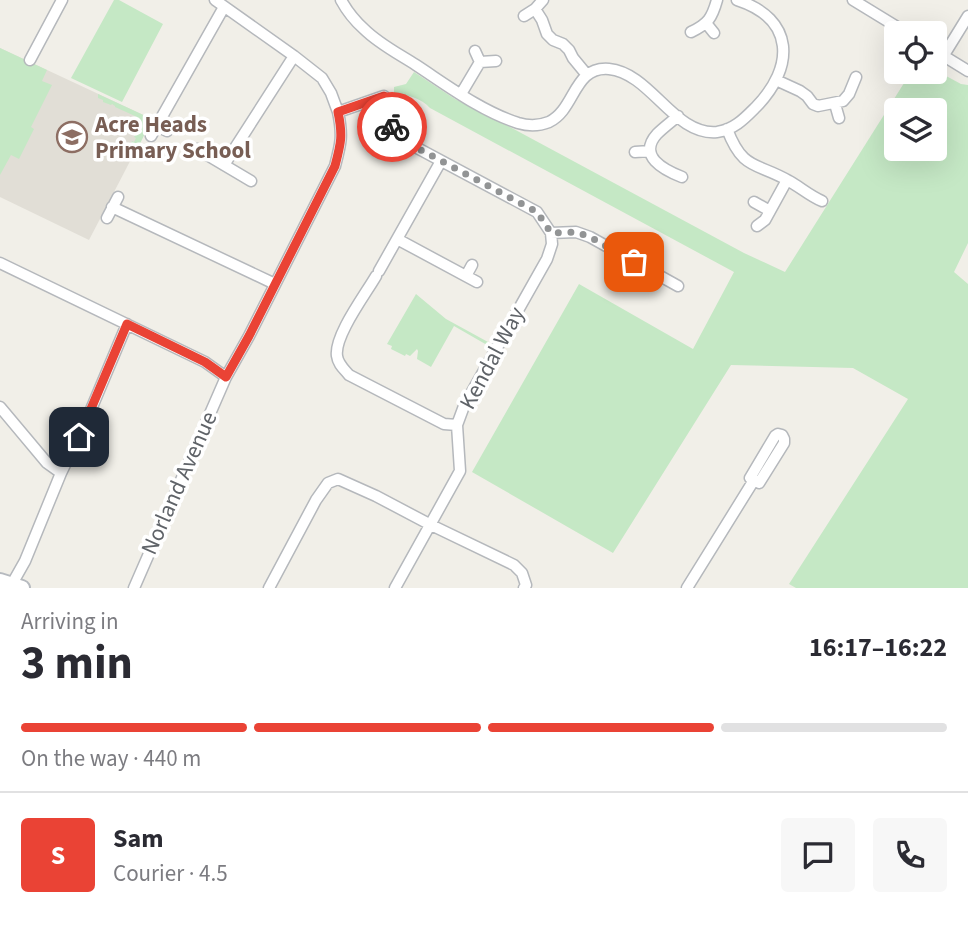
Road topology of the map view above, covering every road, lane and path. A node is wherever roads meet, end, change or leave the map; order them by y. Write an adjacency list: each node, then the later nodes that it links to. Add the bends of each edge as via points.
1 (62, 0): 16 (street)
2 (341, 0): 28 (street, via 364,30)
3 (544, 0): 8 (street)
4 (717, 0): 12 (street)
5 (737, 0): 27 (street, via 759,10 781,33 783,51)
6 (853, 0): 11 (street)
7 (219, 3): 19 (street); 34 (street, via 162,129)
8 (535, 9): 9 (street); 25 (street, via 547,34 569,50)
9 (524, 16)
10 (968, 16): 15 (street)
11 (887, 21)
12 (706, 23): 13 (street); 14 (street)
13 (691, 32)
14 (714, 33)
15 (947, 43)
16 (36, 49): 18 (street); 21 (street)
17 (475, 51): 23 (street)
18 (47, 55)
19 (295, 56): 30 (street, via 322,78); 39 (street)
20 (947, 58): 24 (street)
21 (30, 60)
22 (496, 61): 23 (street)
23 (480, 62): 28 (street)
24 (968, 71)
25 (587, 75): 28 (street, via 560,115 534,126); 31 (street, via 608,69 622,72)
26 (856, 76): 29 (street, via 844,101)
27 (776, 80): 29 (street, via 800,91 813,104); 33 (street, via 742,122)
28 (461, 94)
29 (835, 104): 32 (street)
30 (338, 112): 38 (street, via 384,96 399,135); 56 (street, Norland Avenue, via 341,143 335,166)
31 (678, 116): 33 (street, via 705,131); 36 (street, via 655,135)
32 (839, 118)
33 (727, 129): 41 (street, via 748,163)
34 (151, 136)
35 (197, 149): 39 (street)
36 (650, 151): 37 (street); 40 (street, via 659,166)
37 (635, 152)
38 (441, 161): 50 (street, via 537,212); 51 (street)
39 (224, 165): 42 (street)
40 (681, 177)
41 (787, 180): 44 (street); 47 (street)
42 (251, 181)
43 (118, 197): 46 (street)
44 (822, 201)
45 (754, 202): 47 (street)
46 (113, 208): 48 (street); 56 (street)
47 (770, 211): 49 (street)
48 (107, 218)
49 (757, 226)
50 (551, 233): 58 (street, via 576,232 590,237); 63 (street, Kendal Way, via 547,259)
51 (397, 239): 54 (street); 57 (street)
52 (0, 263): 60 (street)
53 (472, 265): 54 (street)
54 (466, 276): 55 (street)
55 (477, 282)
56 (275, 285): 61 (street, Norland Avenue)
57 (370, 286): 59 (street); 63 (street, via 337,344 341,367 444,424)
58 (678, 286)
59 (380, 292)
60 (127, 324): 61 (street); 64 (street)
61 (226, 377): 68 (street, Norland Avenue)
62 (0, 407): 64 (street)
63 (457, 425): 66 (street, Kendal Way, via 460,471)
64 (61, 473): 67 (street)
65 (754, 480): 65 (street, via 750,478 775,436 782,435 784,443 759,483); 72 (street)
66 (431, 525): 69 (street, via 338,479 328,483 316,500); 70 (street, Kendal Way); 71 (street, via 514,565 522,573)
67 (11, 584)
68 (134, 588)
69 (269, 588)
70 (395, 588)
71 (523, 588)
72 (687, 588)

